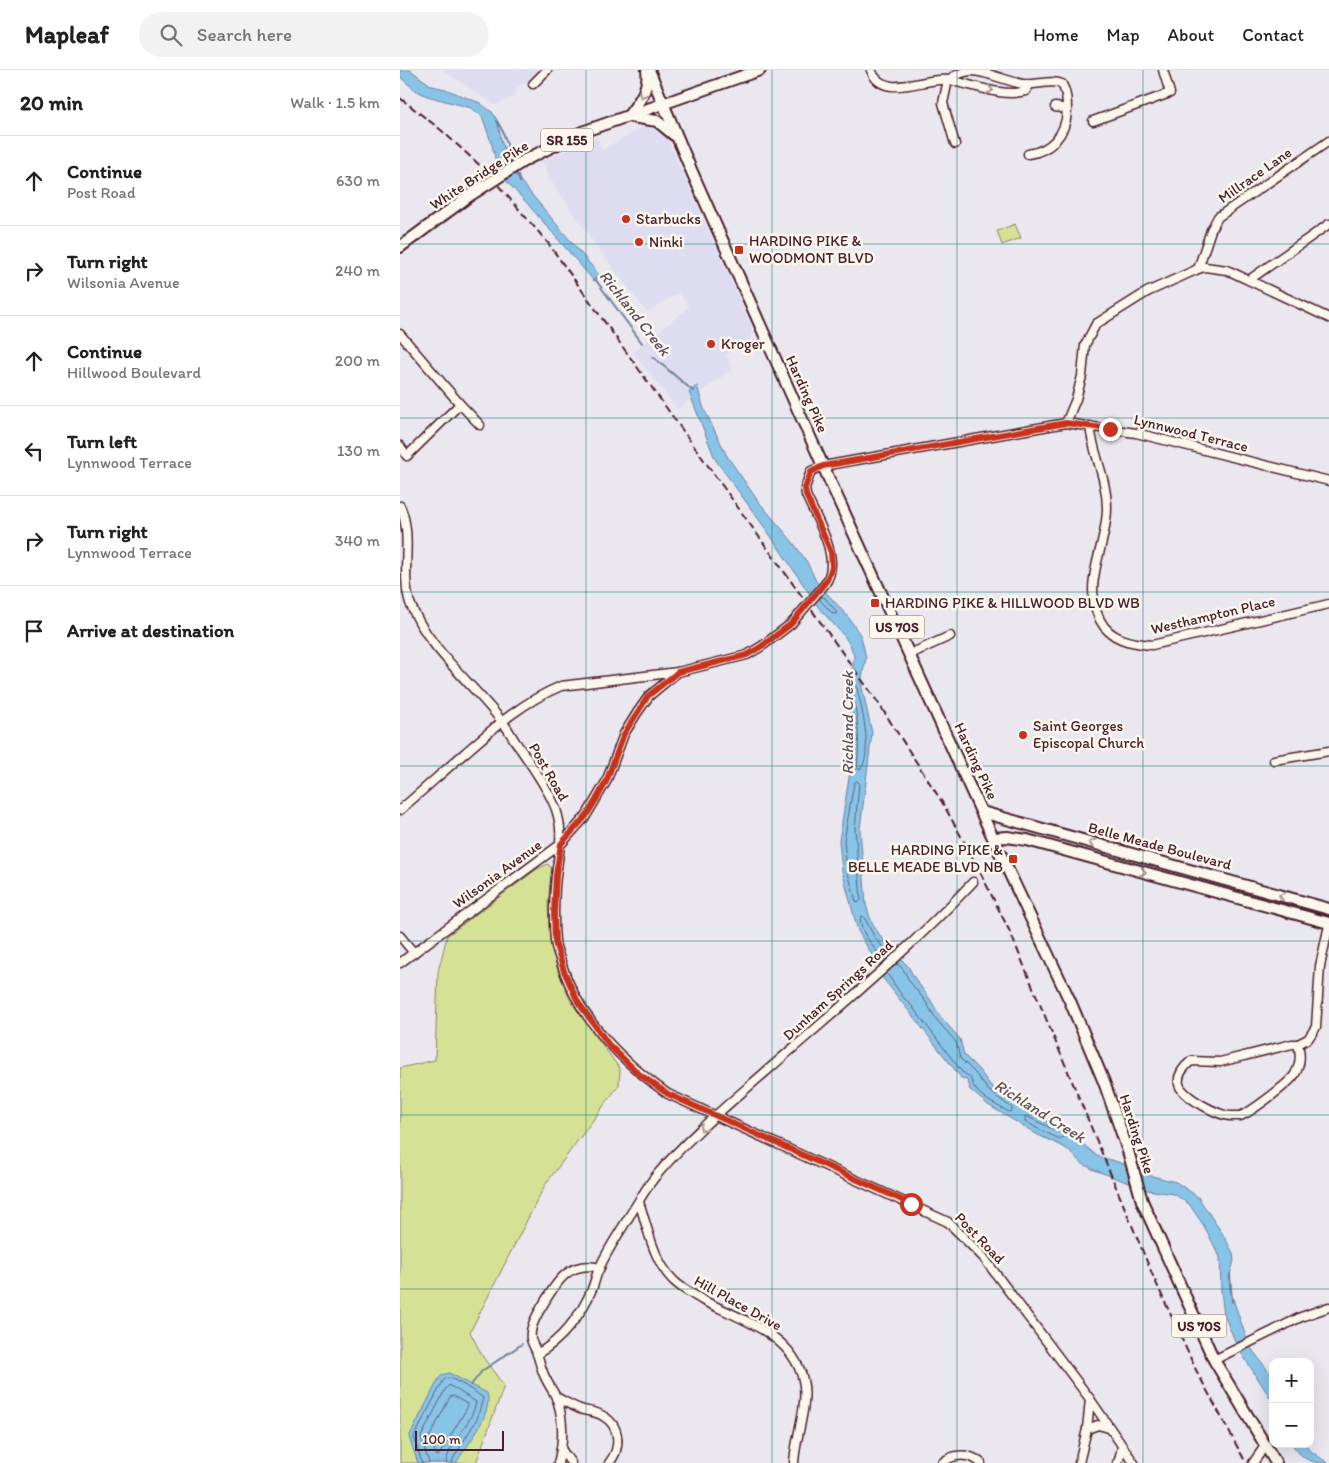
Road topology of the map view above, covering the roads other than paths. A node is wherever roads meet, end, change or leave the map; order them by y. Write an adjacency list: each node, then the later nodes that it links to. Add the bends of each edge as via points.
1 (547, 70): 7 (street)
2 (648, 70): 9 (main road, Harding Pike / US 70S); 12 (main road, one-way to 12, via 645,91)
3 (760, 70): 9 (main road, White Bridge Pike)
4 (871, 70): 6 (street, via 876,79 887,85)
5 (1163, 70): 13 (street, via 1170,93)
6 (948, 80): 8 (street, via 973,71); 8 (street, one-way to 8, via 1009,92 1024,92); 16 (street, via 943,103)
7 (533, 84)
8 (1029, 85): 11 (street, via 1060,83 1066,91)
9 (663, 104): 12 (main road, White Bridge Pike / SR 155); 14 (main road, Harding Pike / US 70S)
10 (1055, 107): 11 (street)
11 (1067, 109): 17 (street, via 1060,136 1048,147)
12 (628, 116): 14 (main road, via 657,121); 19 (main road, White Bridge Pike / SR 155, bridge, via 582,132 525,160 469,196)
13 (1093, 121)
14 (678, 139): 31 (main road, Harding Pike / US 70S)
15 (1329, 141): 20 (street, Millrace Lane, via 1218,217)
16 (955, 144)
17 (1028, 154)
18 (1329, 224): 21 (street)
19 (400, 248)
20 (1198, 269): 21 (street, via 1227,270); 25 (street, via 1147,292 1096,324 1085,345 1082,376)
21 (1249, 280): 22 (street)
22 (1329, 318)
23 (400, 334): 24 (street)
24 (460, 404): 26 (street); 29 (street)
25 (1066, 423): 27 (street, Lynnwood Terrace); 31 (street, Lynnwood Terrace)
26 (480, 425)
27 (1090, 426): 32 (street, Lynnwood Terrace, via 1136,433); 34 (street, Westhampton Place, via 1106,490 1107,510 1092,584 1092,600 1104,627 1118,639 1152,645)
28 (400, 446): 29 (street)
29 (407, 456): 30 (street)
30 (400, 462)
31 (823, 466): 36 (main road, Harding Pike / US 70S); 37 (street, bridge, via 811,472 805,488 832,556 825,584 791,624 747,655)
32 (1329, 481)
33 (400, 506): 38 (street, Post Road, via 405,524 405,581 409,603 429,637)
34 (1329, 604)
35 (950, 636): 36 (street)
36 (910, 654): 42 (main road, Harding Pike / US 70S)
37 (678, 672): 38 (street, via 561,686 531,700); 45 (street, Wilsonia Avenue, via 648,696 636,713 624,734 606,782 586,816)
38 (502, 720): 41 (street); 45 (street, Post Road, via 554,803 560,822)
39 (1329, 751): 40 (street)
40 (1274, 760)
41 (400, 810)
42 (982, 812): 43 (main road, Belle Meade Boulevard); 44 (main road, Harding Pike / US 70S)
43 (1066, 836): 46 (main road); 47 (main road, Belle Meade Boulevard, one-way to 43)
44 (994, 838): 46 (main road, Belle Meade Boulevard, via 1017,838); 63 (main road, Harding Pike / US 70S, via 1070,1000 1104,1082 1142,1201)
45 (561, 844): 55 (street, Wilsonia Avenue); 58 (street, Post Road, via 556,875 555,942 578,1002 609,1045 639,1074 668,1094)
46 (1062, 850): 48 (main road, Belle Meade Boulevard)
47 (1117, 850): 48 (main road); 49 (main road, Belle Meade Boulevard)
48 (1113, 864): 51 (main road, Belle Meade Boulevard, one-way to 51)
49 (1191, 871): 51 (main road); 52 (main road, Belle Meade Boulevard, one-way to 49)
50 (973, 882): 58 (street, Dunham Springs Road, via 898,956)
51 (1187, 884): 53 (main road, Belle Meade Boulevard)
52 (1329, 909)
53 (1329, 924): 57 (street, via 1320,966 1316,1027 1308,1038)
54 (400, 936): 55 (street)
55 (414, 952): 56 (street, Wilsonia Avenue)
56 (400, 963)
57 (1298, 1044): 57 (street, via 1220,1062 1191,1061 1182,1071 1179,1084 1206,1108 1224,1116 1240,1116 1294,1076 1300,1061)
58 (716, 1115): 59 (street, Dunham Springs Road, one-way to 59, via 676,1153 648,1185); 65 (street, Post Road, via 948,1222 983,1257)
59 (639, 1202): 60 (street, Dunham Springs Road); 76 (street, Hill Place Drive, via 662,1268 675,1282 778,1339 796,1360 803,1380 804,1402)
60 (600, 1268): 62 (street, Dunham Springs Road, via 574,1321 548,1348); 62 (street, via 581,1266 557,1282 533,1326 531,1338)
61 (1329, 1307): 63 (street, via 1295,1319)
62 (537, 1354): 64 (street)
63 (1214, 1360): 70 (main road, Harding Pike / US 70S)
64 (556, 1397): 66 (street); 67 (street)
65 (1090, 1399): 68 (street, Post Road); 69 (street)
66 (576, 1407): 67 (street); 75 (street, via 603,1415 615,1430 618,1439 616,1451)
67 (561, 1417): 72 (street)
68 (1109, 1428): 69 (street, via 1098,1425); 71 (street, Post Road)
69 (1087, 1429): 79 (street)
70 (1265, 1446): 82 (street); 83 (main road, Harding Pike / US 70S)
71 (1122, 1447): 80 (street); 81 (street, Post Road)
72 (561, 1449): 73 (street); 74 (street)
73 (558, 1463)
74 (571, 1463)
75 (609, 1463)
76 (794, 1463)
77 (942, 1463): 78 (street, via 952,1456 963,1455)
78 (981, 1463)
79 (1079, 1463)
80 (1117, 1463)
81 (1134, 1463)
82 (1253, 1463)
83 (1276, 1463)

